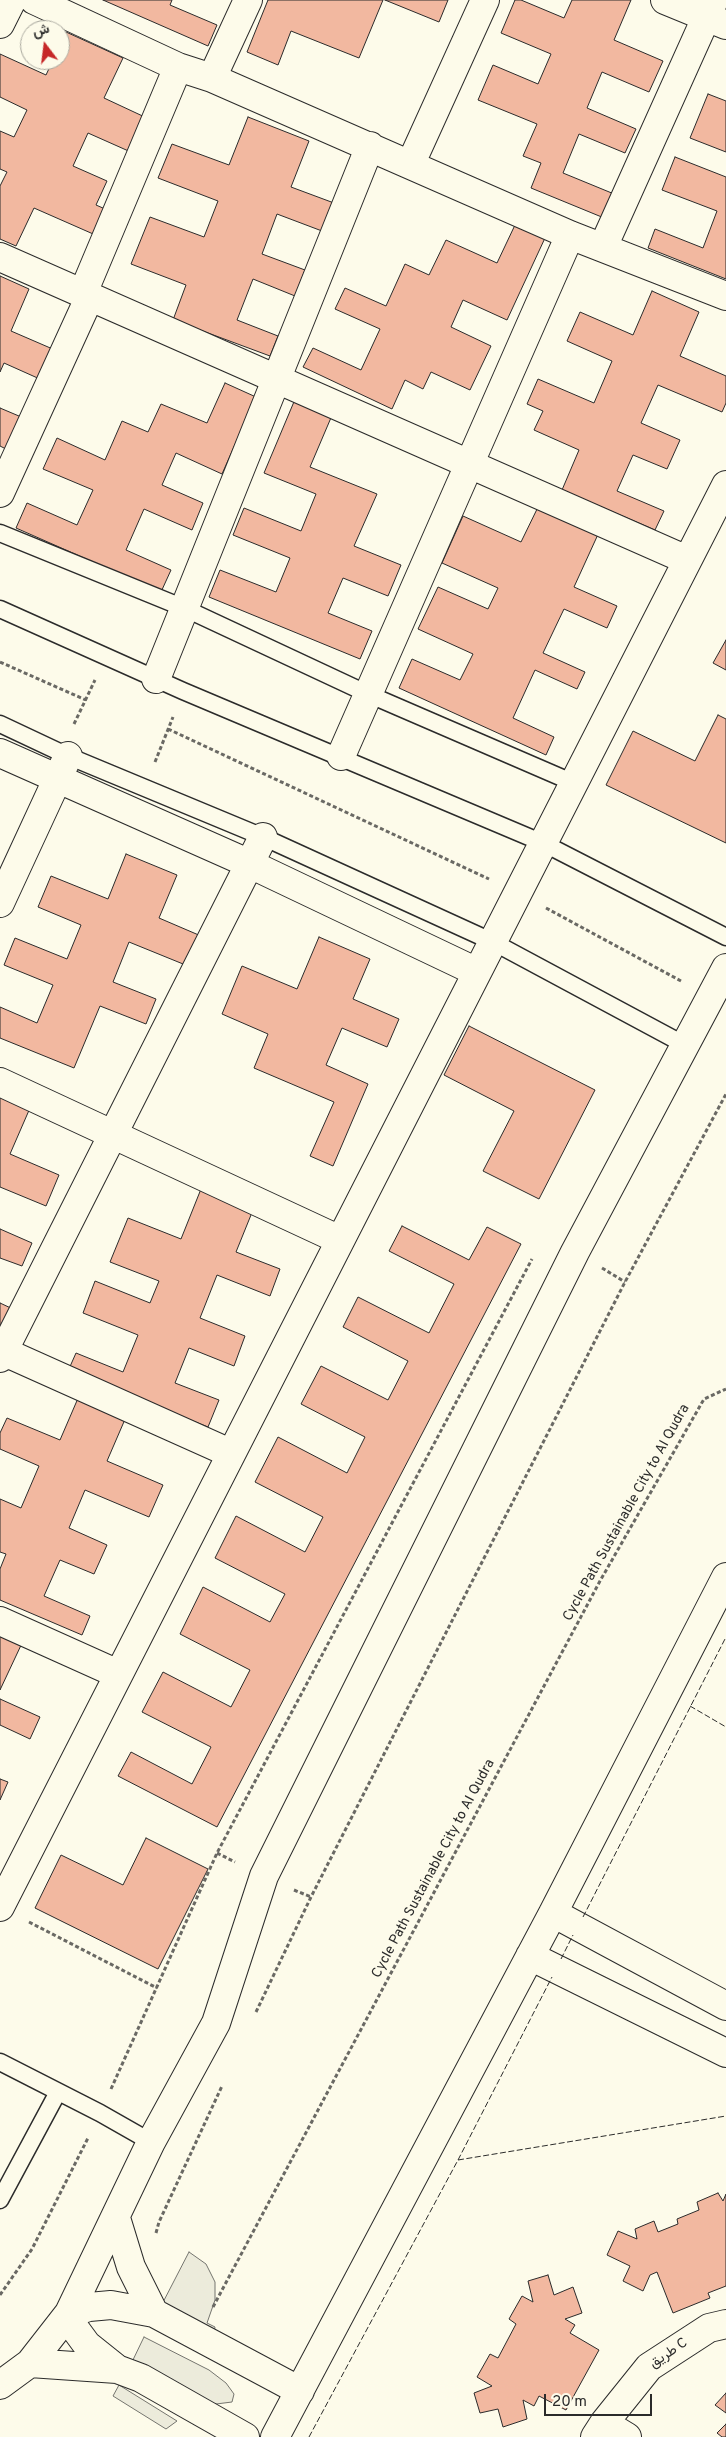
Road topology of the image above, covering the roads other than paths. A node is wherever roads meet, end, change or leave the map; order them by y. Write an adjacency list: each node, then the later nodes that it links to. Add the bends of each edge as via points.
1 (12, 0): 7 (street)
2 (34, 0): 8 (street)
3 (248, 0): 9 (street)
4 (485, 0): 11 (street)
5 (665, 0): 6 (street)
6 (715, 14): 13 (street)
7 (0, 24)
8 (178, 67): 9 (street); 15 (street)
9 (212, 78): 10 (street)
10 (370, 146): 11 (street); 17 (street)
11 (411, 163): 12 (street)
12 (570, 234): 13 (street); 18 (street)
13 (603, 247): 16 (street)
14 (0, 256): 15 (street)
15 (86, 295): 17 (street); 20 (street)
16 (726, 296)
17 (276, 379): 18 (street); 23 (street)
18 (470, 464): 22 (street); 26 (street)
19 (726, 485): 22 (street)
20 (0, 493)
21 (0, 533): 23 (lane)
22 (688, 560): 31 (street)
23 (184, 608): 25 (street); 26 (lane)
24 (0, 609): 25 (lane)
25 (156, 679): 29 (lane)
26 (368, 694): 29 (street); 31 (lane)
27 (0, 724): 30 (lane)
28 (0, 753): 30 (street)
29 (341, 756): 33 (lane)
30 (63, 762): 32 (lane, via 145,786); 34 (street); 35 (street)
31 (574, 783): 33 (street)
32 (263, 837): 34 (street); 37 (lane)
33 (543, 843): 36 (lane); 37 (street)
34 (250, 864): 39 (street); 42 (street)
35 (0, 903)
36 (726, 937)
37 (493, 942): 39 (street); 40 (lane)
38 (726, 968): 40 (street)
39 (477, 972): 43 (street)
40 (685, 1045): 53 (street, via 575,1252 264,1876)
41 (0, 1082): 42 (street)
42 (114, 1136): 43 (street); 44 (street)
43 (340, 1240): 45 (street)
44 (1, 1353): 45 (street)
45 (230, 1453): 48 (street)
46 (726, 1576): 50 (street)
47 (0, 1621): 48 (street)
48 (118, 1674): 49 (street)
49 (0, 1907)
50 (553, 1913): 51 (street); 52 (street)
51 (530, 1956): 54 (street); 66 (street)
52 (726, 2006)
53 (216, 2023): 57 (street, via 199,2055 201,2068 184,2102); 57 (street, via 204,2028 171,2085 164,2099)
54 (726, 2053)
55 (0, 2062): 56 (lane)
56 (58, 2092): 57 (lane, via 100,2113); 58 (lane)
57 (157, 2131): 59 (street)
58 (0, 2200)
59 (116, 2218): 60 (street, via 131,2267); 61 (street)
60 (154, 2312): 61 (street, via 111,2305); 66 (street)
61 (69, 2313): 63 (street); 64 (street, via 87,2345)
62 (726, 2324): 67 (street, طريق C, via 709,2328 649,2367)
63 (30, 2363): 64 (street); 65 (street)
64 (117, 2369): 68 (street, via 141,2378)
65 (0, 2385)
66 (300, 2391): 69 (street)
67 (600, 2430): 70 (street, طريق C)
68 (245, 2437)
69 (275, 2437)
70 (627, 2437)

